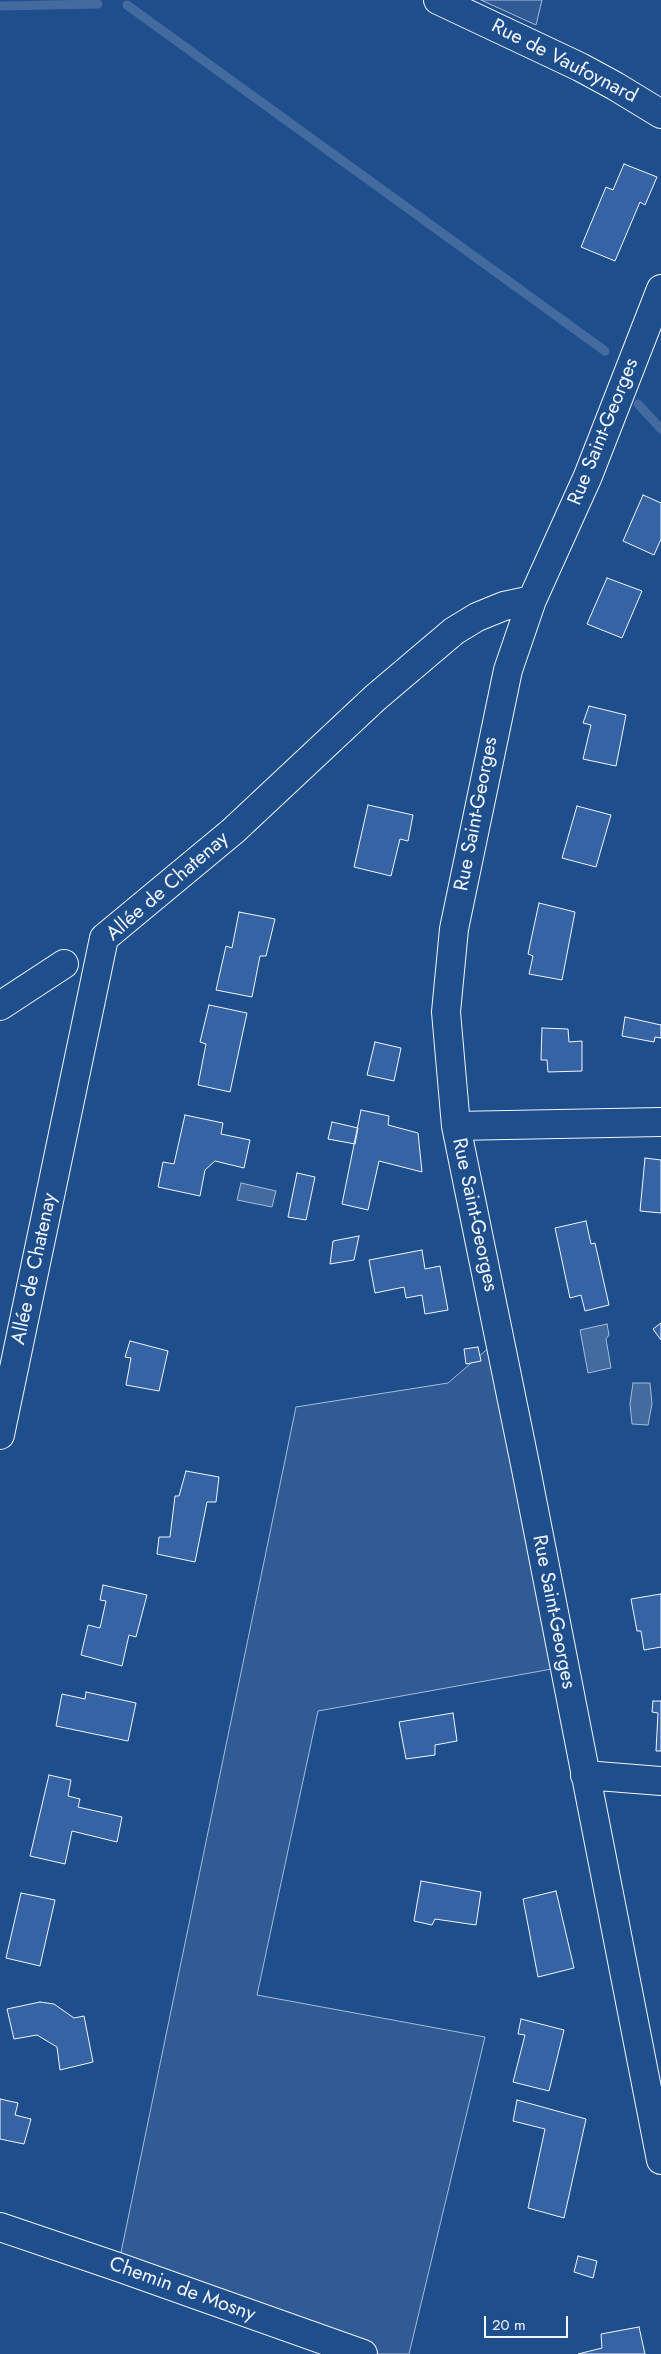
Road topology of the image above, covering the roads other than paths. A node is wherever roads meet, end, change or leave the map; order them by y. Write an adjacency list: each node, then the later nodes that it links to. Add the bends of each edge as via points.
1 (438, 0): 2 (street, Rue de Vaufoynard, via 580,67)
2 (661, 114)
3 (661, 289): 4 (street, Rue Saint-Georges, via 588,476)
4 (532, 600): 5 (street, Allée de Chatenay, via 504,606 477,617 454,632 375,698 233,831); 8 (street, Rue Saint-Georges, via 501,694 454,929 446,1012)
5 (104, 938): 6 (street); 9 (street, Allée de Chatenay)
6 (0, 1006)
7 (661, 1122): 8 (street)
8 (456, 1126): 10 (street, Rue Saint-Georges)
9 (0, 1435)
10 (586, 1775): 11 (street); 12 (street, Rue Saint-Georges)
11 (661, 1781)
12 (661, 2160)
13 (0, 2227): 14 (street, Chemin de Mosny)
14 (363, 2354)

